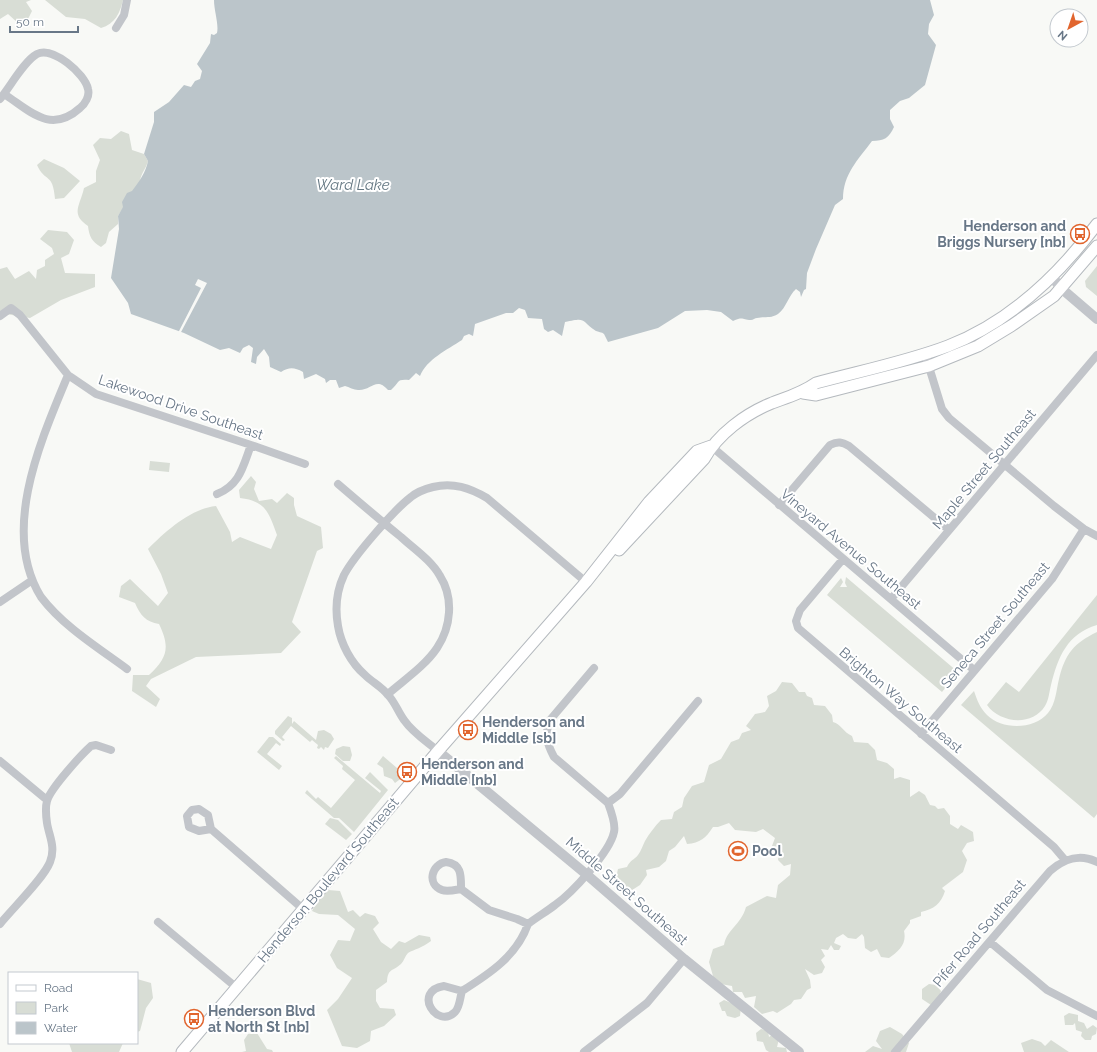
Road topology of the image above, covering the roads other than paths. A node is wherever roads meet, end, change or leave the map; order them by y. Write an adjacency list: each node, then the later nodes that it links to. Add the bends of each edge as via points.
1 (127, 0): 2 (street, via 124,15)
2 (116, 28)
3 (2, 97): 3 (street, via 27,64 37,54 47,52 59,56 84,81 88,89 88,96 81,108 72,114 49,119 39,118)
4 (1097, 224): 6 (main road, Henderson Boulevard Southeast)
5 (1097, 246): 7 (main road, Henderson Boulevard Southeast)
6 (1052, 278): 7 (street); 10 (main road, Henderson Boulevard Southeast, via 1001,319 968,338)
7 (1062, 289): 9 (street); 12 (main road, Henderson Boulevard Southeast, via 978,346)
8 (0, 316): 13 (street, Lakewood Drive Southeast, via 10,308 20,315)
9 (1097, 319)
10 (925, 354): 12 (street); 14 (main road, Henderson Boulevard Southeast, via 816,383)
11 (1097, 355): 18 (street, Maple Street Southeast)
12 (929, 366): 14 (main road, Henderson Boulevard Southeast, via 816,394); 18 (street, via 942,409 949,418)
13 (68, 375): 15 (street, Lakewood Drive Southeast, via 96,394); 27 (street, via 32,461 22,503 19,522 20,544)
14 (803, 393): 16 (main road, Henderson Boulevard Southeast, via 770,404 745,418)
15 (251, 444): 17 (street, Lakewood Drive Southeast); 20 (street, via 238,478 227,490)
16 (711, 446): 21 (street, Vineyard Avenue Southeast); 28 (main road, Henderson Boulevard Southeast, via 704,459)
17 (305, 464)
18 (1005, 464): 23 (street); 24 (street, Maple Street Southeast)
19 (338, 484): 22 (street)
20 (217, 494)
21 (779, 505): 24 (street, via 830,445 842,442); 26 (street, Vineyard Avenue Southeast)
22 (385, 524): 28 (street, via 412,496 422,490 435,486 459,485 487,498); 34 (street, via 344,575 337,600 337,614 342,642 350,657 363,674); 34 (street, via 428,560 440,576 447,593 450,612 445,634 437,649)
23 (1084, 529): 25 (street); 33 (street, Seneca Street Southeast, via 1060,568)
24 (949, 530): 29 (street, Maple Street Southeast)
25 (1097, 536)
26 (843, 559): 29 (street, Vineyard Avenue Southeast); 36 (street, Brighton Way Southeast, via 800,610 796,621 798,628)
27 (31, 581): 30 (street); 32 (street, via 40,596 70,627)
28 (586, 582): 38 (main road, Henderson Boulevard Southeast)
29 (891, 599): 33 (street, Vineyard Avenue Southeast)
30 (0, 602)
31 (594, 668): 41 (street, via 550,720 546,737 554,757)
32 (127, 669)
33 (974, 670): 36 (street, Seneca Street Southeast)
34 (388, 694): 38 (street, via 411,729)
35 (698, 701): 41 (street, via 620,794)
36 (921, 734): 43 (street, Brighton Way Southeast, via 1054,847)
37 (111, 750): 40 (street, via 92,746)
38 (438, 750): 45 (street, Middle Street Southeast); 47 (main road, Henderson Boulevard Southeast)
39 (0, 761): 40 (street)
40 (47, 800): 49 (street, via 47,823 53,846 50,862)
41 (608, 803): 45 (street, via 615,830 610,845)
42 (210, 829): 47 (street)
43 (1065, 860): 44 (street, via 1078,857); 51 (street, Pifer Road Southeast, via 1050,871)
44 (1097, 862)
45 (586, 874): 50 (street, via 561,900); 52 (street, Middle Street Southeast)
46 (461, 889): 50 (street, via 489,910)
47 (303, 909): 53 (main road, Henderson Boulevard Southeast)
48 (158, 922): 53 (street)
49 (0, 924)
50 (528, 924): 54 (street, via 523,938 511,954)
51 (990, 942): 55 (street, via 1047,990); 59 (street, Pifer Road Southeast)
52 (684, 959): 57 (street, via 647,1003); 58 (street, Middle Street Southeast)
53 (237, 988): 56 (main road, Henderson Boulevard Southeast)
54 (462, 991): 54 (street, via 439,986 431,992 428,1002 436,1014 451,1015 458,1007)
55 (1097, 1016)
56 (182, 1052)
57 (584, 1052)
58 (799, 1052)
59 (895, 1052)

